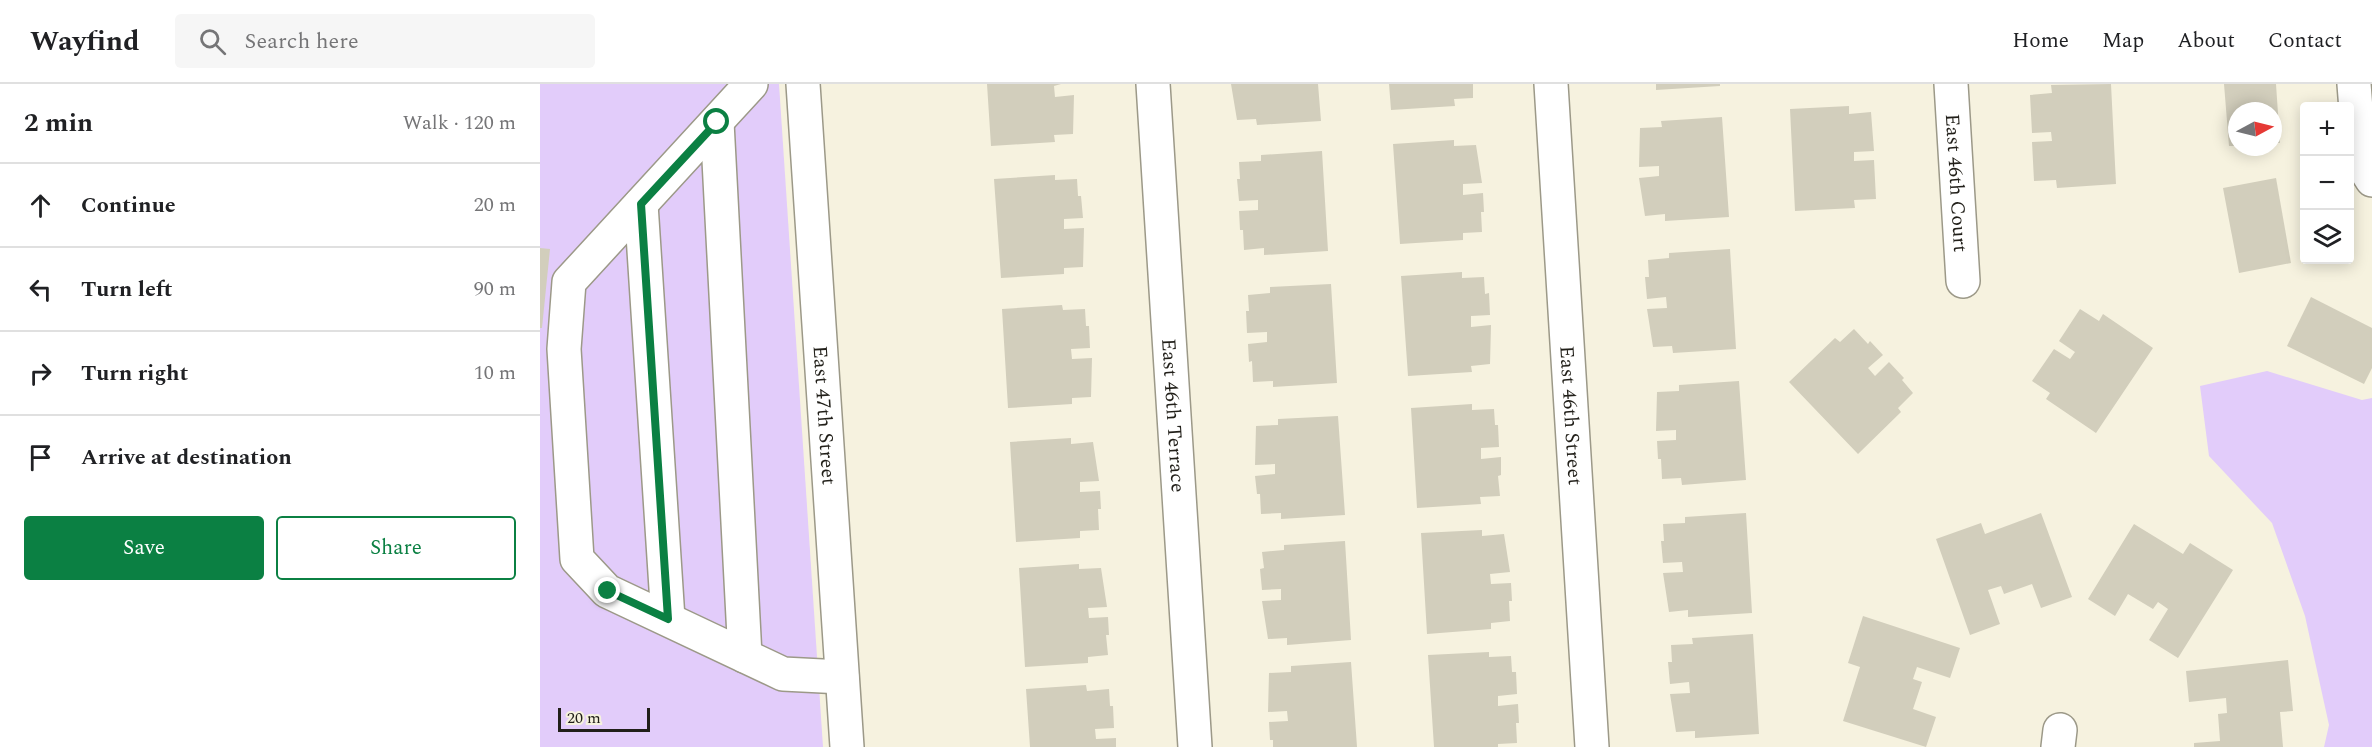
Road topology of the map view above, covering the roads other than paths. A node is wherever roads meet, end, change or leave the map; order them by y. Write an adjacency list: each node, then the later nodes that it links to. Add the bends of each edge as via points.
1 (751, 84): 7 (street)
2 (803, 84): 15 (street, East 47th Street)
3 (1153, 84): 17 (street, East 46th Terrace)
4 (1551, 84): 18 (street, East 46th Street)
5 (1951, 84): 10 (street, East 46th Court)
6 (2354, 84): 8 (street, via 2360,161)
7 (717, 122): 9 (street); 14 (street)
8 (2372, 180)
9 (641, 204): 11 (street, via 570,282); 13 (street)
10 (1963, 281)
11 (552, 350): 12 (street)
12 (554, 423): 13 (street, via 577,559 608,591)
13 (668, 619): 14 (street)
14 (745, 656): 15 (street, via 783,674)
15 (842, 677): 16 (street, East 47th Street)
16 (847, 747)
17 (1195, 747)
18 (1592, 747)

